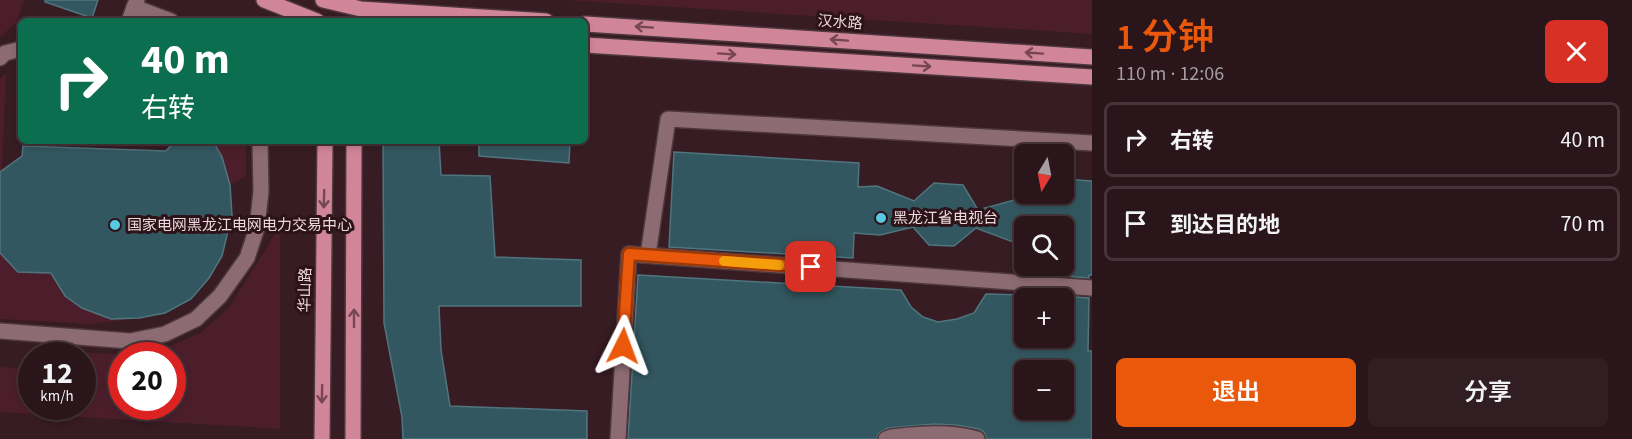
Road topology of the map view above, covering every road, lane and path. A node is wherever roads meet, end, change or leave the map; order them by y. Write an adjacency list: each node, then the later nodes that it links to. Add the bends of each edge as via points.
1 (264, 0): 6 (main road)
2 (328, 1): 4 (main road); 7 (main road)
3 (133, 9): 5 (lane)
4 (361, 10): 8 (main road)
5 (162, 18)
6 (309, 18)
7 (327, 18)
8 (496, 18)
9 (588, 24): 12 (main road, 汉水路, one-way to 9)
10 (588, 45): 14 (main road, one-way to 14)
11 (18, 50): 13 (lane)
12 (1092, 57)
13 (0, 58)
14 (1092, 77)
15 (1092, 143): 19 (lane, via 668,119)
16 (260, 144): 21 (lane, via 257,228 247,258 220,296 196,319 165,334 130,341)
17 (325, 144): 22 (main road, 华山路, one-way to 22)
18 (354, 144): 23 (main road, one-way to 18)
19 (648, 255): 20 (lane); 24 (lane, via 629,254)
20 (1092, 288)
21 (0, 331)
22 (322, 439)
23 (353, 439)
24 (618, 439)
25 (886, 439): 26 (lane, via 931,432)
26 (977, 439)

